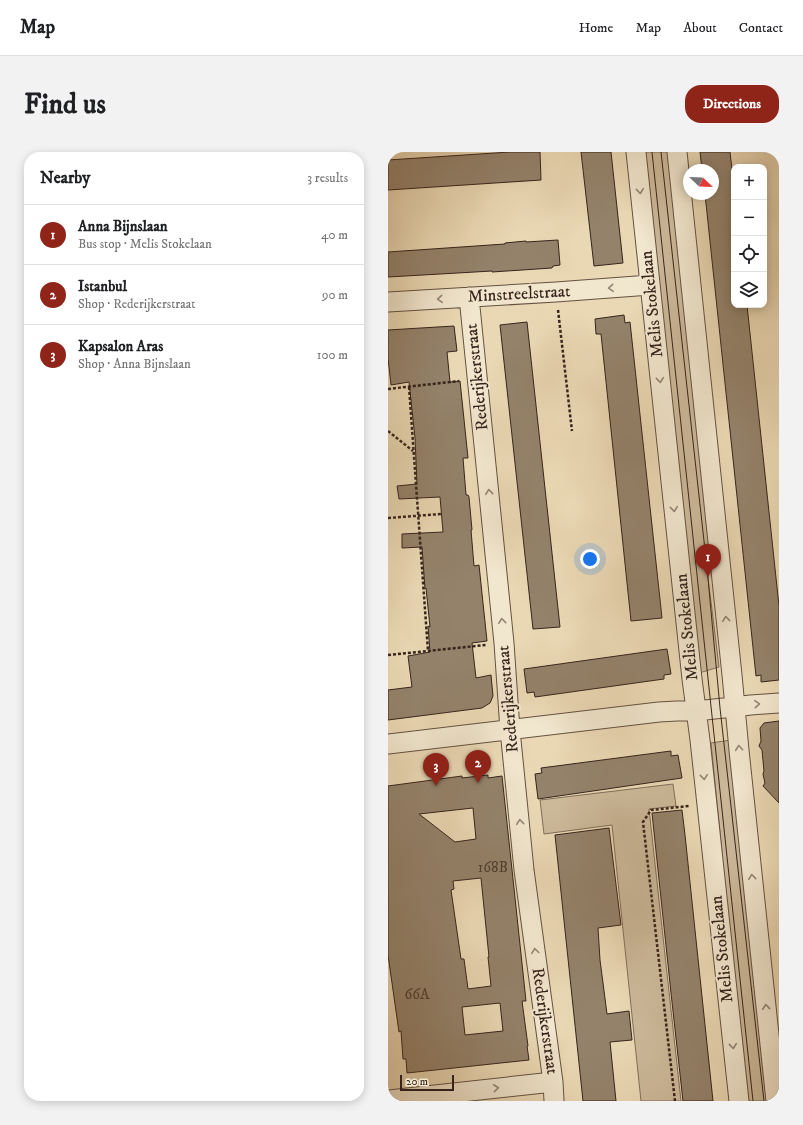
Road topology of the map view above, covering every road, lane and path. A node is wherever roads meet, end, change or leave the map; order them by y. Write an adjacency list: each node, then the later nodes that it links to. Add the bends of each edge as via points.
1 (636, 152): 3 (street, Melis Stokelaan, one-way to 3)
2 (677, 152): 20 (street, one-way to 2)
3 (650, 285): 4 (street, Minstreelstraat, one-way to 4); 21 (street, Melis Stokelaan, one-way to 21)
4 (556, 292): 5 (street, Minstreelstraat); 11 (path)
5 (468, 297): 6 (street, Minstreelstraat, one-way to 6); 7 (street, Rederijkerstraat)
6 (388, 302)
7 (477, 379): 8 (path); 16 (street, Rederijkerstraat, one-way to 7)
8 (409, 387): 9 (path); 12 (path)
9 (388, 389)
10 (388, 431): 12 (path)
11 (572, 431)
12 (414, 451): 14 (path)
13 (442, 514): 14 (path)
14 (419, 516): 15 (path); 17 (path)
15 (388, 518)
16 (504, 643): 17 (path); 22 (street, Rederijkerstraat)
17 (428, 651): 18 (path)
18 (388, 655)
19 (779, 703): 20 (street, one-way to 19)
20 (736, 706): 21 (street); 30 (street, one-way to 20)
21 (696, 711): 22 (street, via 659,712); 29 (street, Melis Stokelaan, one-way to 29)
22 (510, 730): 23 (street); 25 (street, Rederijkerstraat, one-way to 22, via 524,870)
23 (388, 744)
24 (690, 806): 28 (path, via 651,810 643,822)
25 (553, 1082): 26 (street, one-way to 25); 27 (street, Rederijkerstraat)
26 (388, 1100)
27 (554, 1101)
28 (675, 1101)
29 (739, 1101)
30 (776, 1101)

